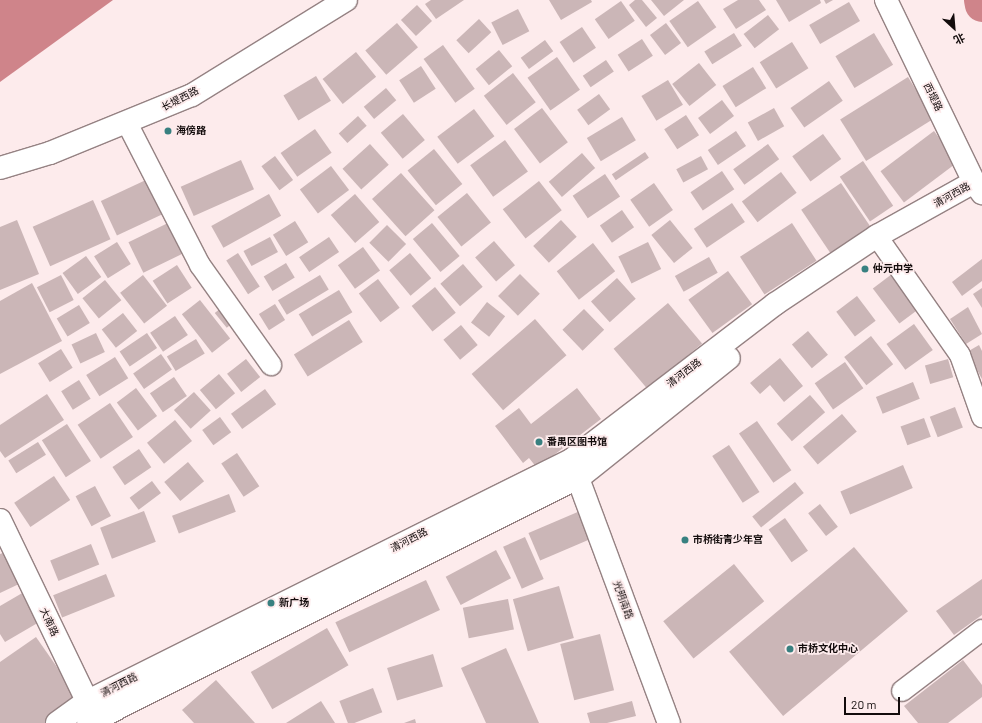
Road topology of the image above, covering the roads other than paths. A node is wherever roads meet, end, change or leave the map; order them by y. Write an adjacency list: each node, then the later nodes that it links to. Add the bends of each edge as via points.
1 (346, 0): 3 (street, 长堤西路, via 192,95)
2 (886, 0): 5 (street, 西堤路)
3 (127, 123): 4 (street, 长堤西路, via 50,153); 7 (street, via 200,265)
4 (0, 168)
5 (979, 184): 6 (street, 清河西路); 9 (street, 清河西路, via 877,236 776,304)
6 (883, 245): 8 (street, via 960,355); 9 (street, 清河西路)
7 (271, 365)
8 (982, 418)
9 (574, 469): 13 (street, 清河西路); 15 (street, 光明南路)
10 (0, 520): 13 (street, 大南路)
11 (982, 630): 12 (street)
12 (902, 691)
13 (92, 716): 14 (street, 清河西路)
14 (56, 723)
15 (669, 723)

